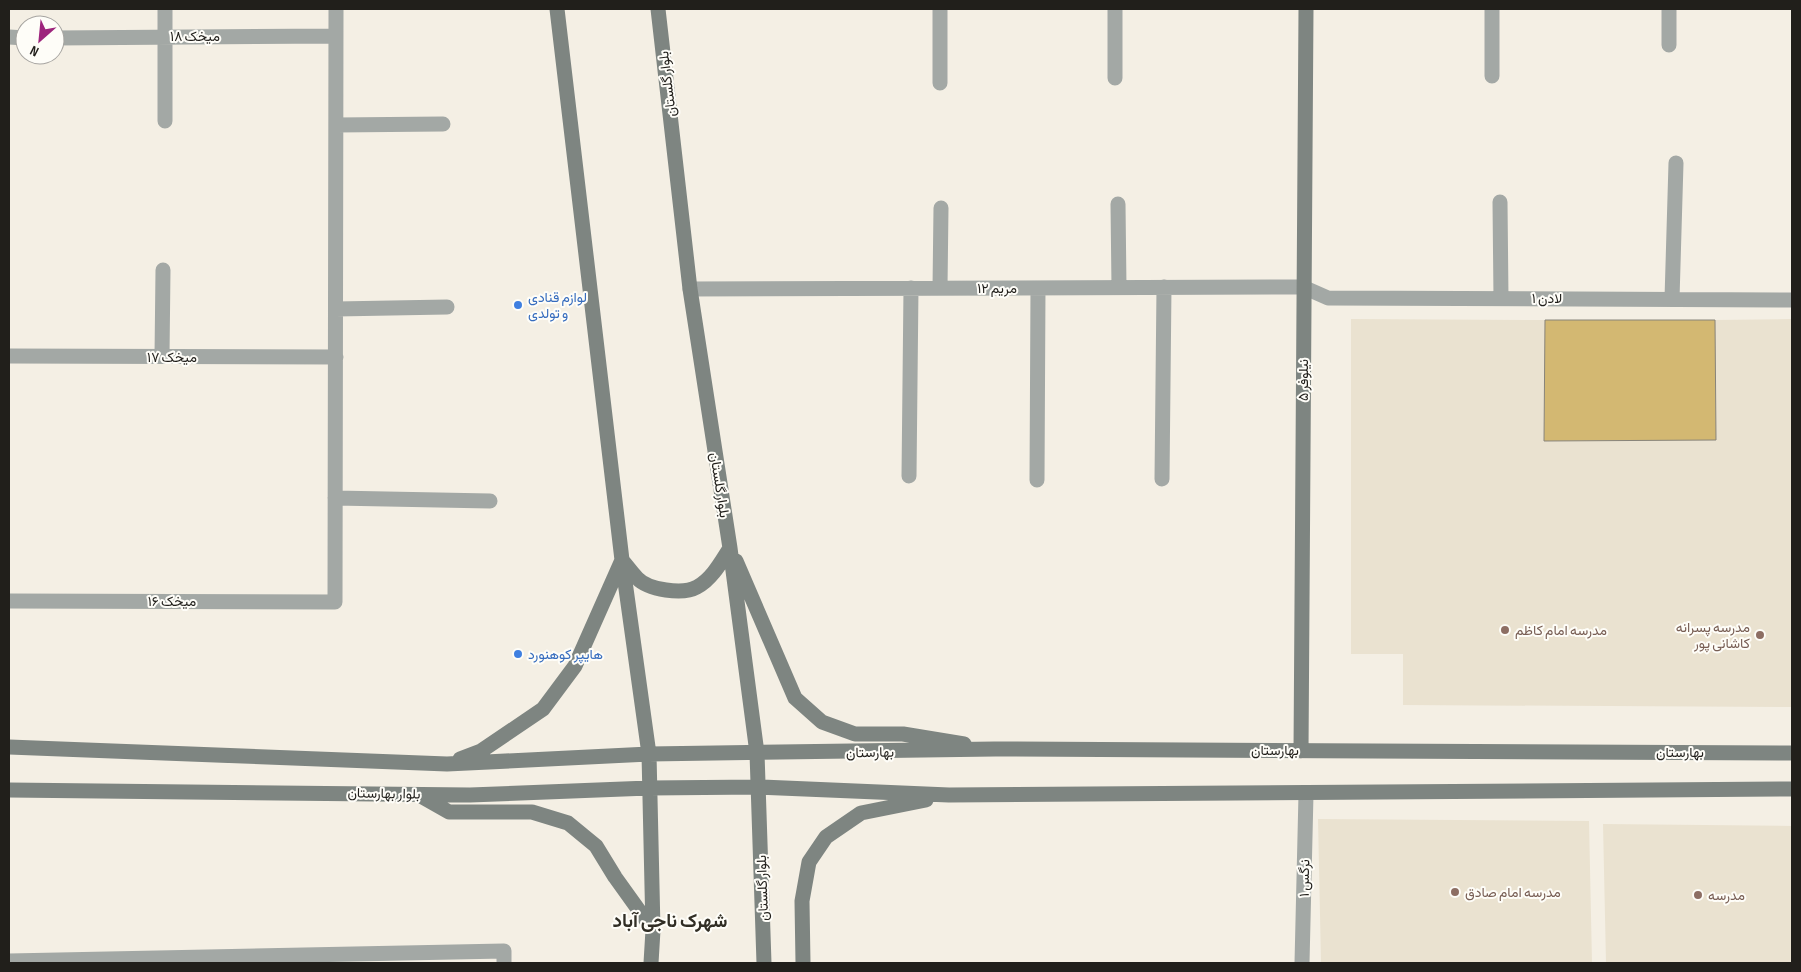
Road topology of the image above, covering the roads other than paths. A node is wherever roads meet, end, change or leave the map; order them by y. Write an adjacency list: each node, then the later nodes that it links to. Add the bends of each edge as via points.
1 (165, 9): 10 (street)
2 (336, 9): 11 (street)
3 (558, 9): 46 (main road)
4 (658, 9): 31 (main road, بلوار گلستان)
5 (940, 9): 16 (street)
6 (1115, 9): 15 (street)
7 (1306, 9): 27 (main road, نیلوفر ۵)
8 (1492, 9): 14 (street)
9 (1669, 9): 13 (street)
10 (164, 36): 11 (street, میخک ۱۸); 12 (street, میخک ۱۸); 17 (street)
11 (336, 36): 19 (street)
12 (65, 38)
13 (1669, 45)
14 (1492, 76)
15 (1115, 78)
16 (940, 83)
17 (165, 122)
18 (443, 124): 19 (street)
19 (336, 126): 36 (street)
20 (1676, 163): 33 (street)
21 (1500, 202): 32 (street)
22 (1118, 204): 25 (street)
23 (941, 208): 29 (street)
24 (163, 270): 38 (street)
25 (1119, 287): 26 (street, مریم ۱۲); 30 (street, مریم ۱۲)
26 (1164, 287): 27 (street, مریم ۱۲); 41 (street)
27 (1303, 287): 32 (street, لادن ۱, via 1328,298); 50 (main road, نیلوفر ۵)
28 (911, 288): 29 (street, مریم ۱۲); 31 (street, مریم ۱۲); 40 (street)
29 (940, 288): 30 (street, مریم ۱۲)
30 (1038, 288): 42 (street)
31 (690, 289): 45 (main road, بلوار گلستان)
32 (1501, 298): 33 (street, لادن ۱)
33 (1672, 299): 34 (street, لادن ۱)
34 (1792, 300)
35 (447, 307): 36 (street)
36 (336, 309): 39 (street)
37 (9, 356): 38 (street, میخک ۱۷)
38 (162, 356): 39 (street, میخک ۱۷)
39 (336, 357): 43 (street)
40 (909, 476)
41 (1162, 479)
42 (1037, 480)
43 (335, 498): 44 (street); 47 (street, میخک ۱۶, via 335,602)
44 (490, 501)
45 (730, 548): 46 (main road, via 714,573 697,587 679,591 661,589 638,580); 49 (main road, via 795,698 822,722 855,734 903,734); 51 (main road, بلوار گلستان)
46 (622, 560): 53 (main road); 54 (main road, via 575,666 543,709 481,751)
47 (9, 602)
48 (9, 747): 54 (main road)
49 (995, 749): 50 (main road, بهارستان); 51 (main road, بهارستان)
50 (1302, 751): 52 (main road, بهارستان)
51 (757, 753): 53 (main road); 55 (main road, بلوار گلستان)
52 (1792, 753)
53 (649, 754): 54 (main road); 56 (main road)
54 (447, 764)
55 (759, 787): 56 (main road, بلوار بهارستان); 61 (main road); 66 (main road, بلوار گلستان)
56 (649, 788): 59 (main road, بلوار بهارستان); 62 (main road)
57 (1792, 789): 60 (main road)
58 (9, 790): 59 (main road, بلوار بهارستان)
59 (416, 794): 62 (main road, via 449,812 532,812 568,823 596,846)
60 (1306, 794): 61 (main road); 68 (street, نرگس ۱)
61 (949, 795): 67 (main road, via 861,813 826,837 809,862 802,901)
62 (653, 930): 65 (main road)
63 (9, 961): 64 (street, via 504,951)
64 (504, 963)
65 (651, 963)
66 (764, 963)
67 (803, 963)
68 (1302, 963)

